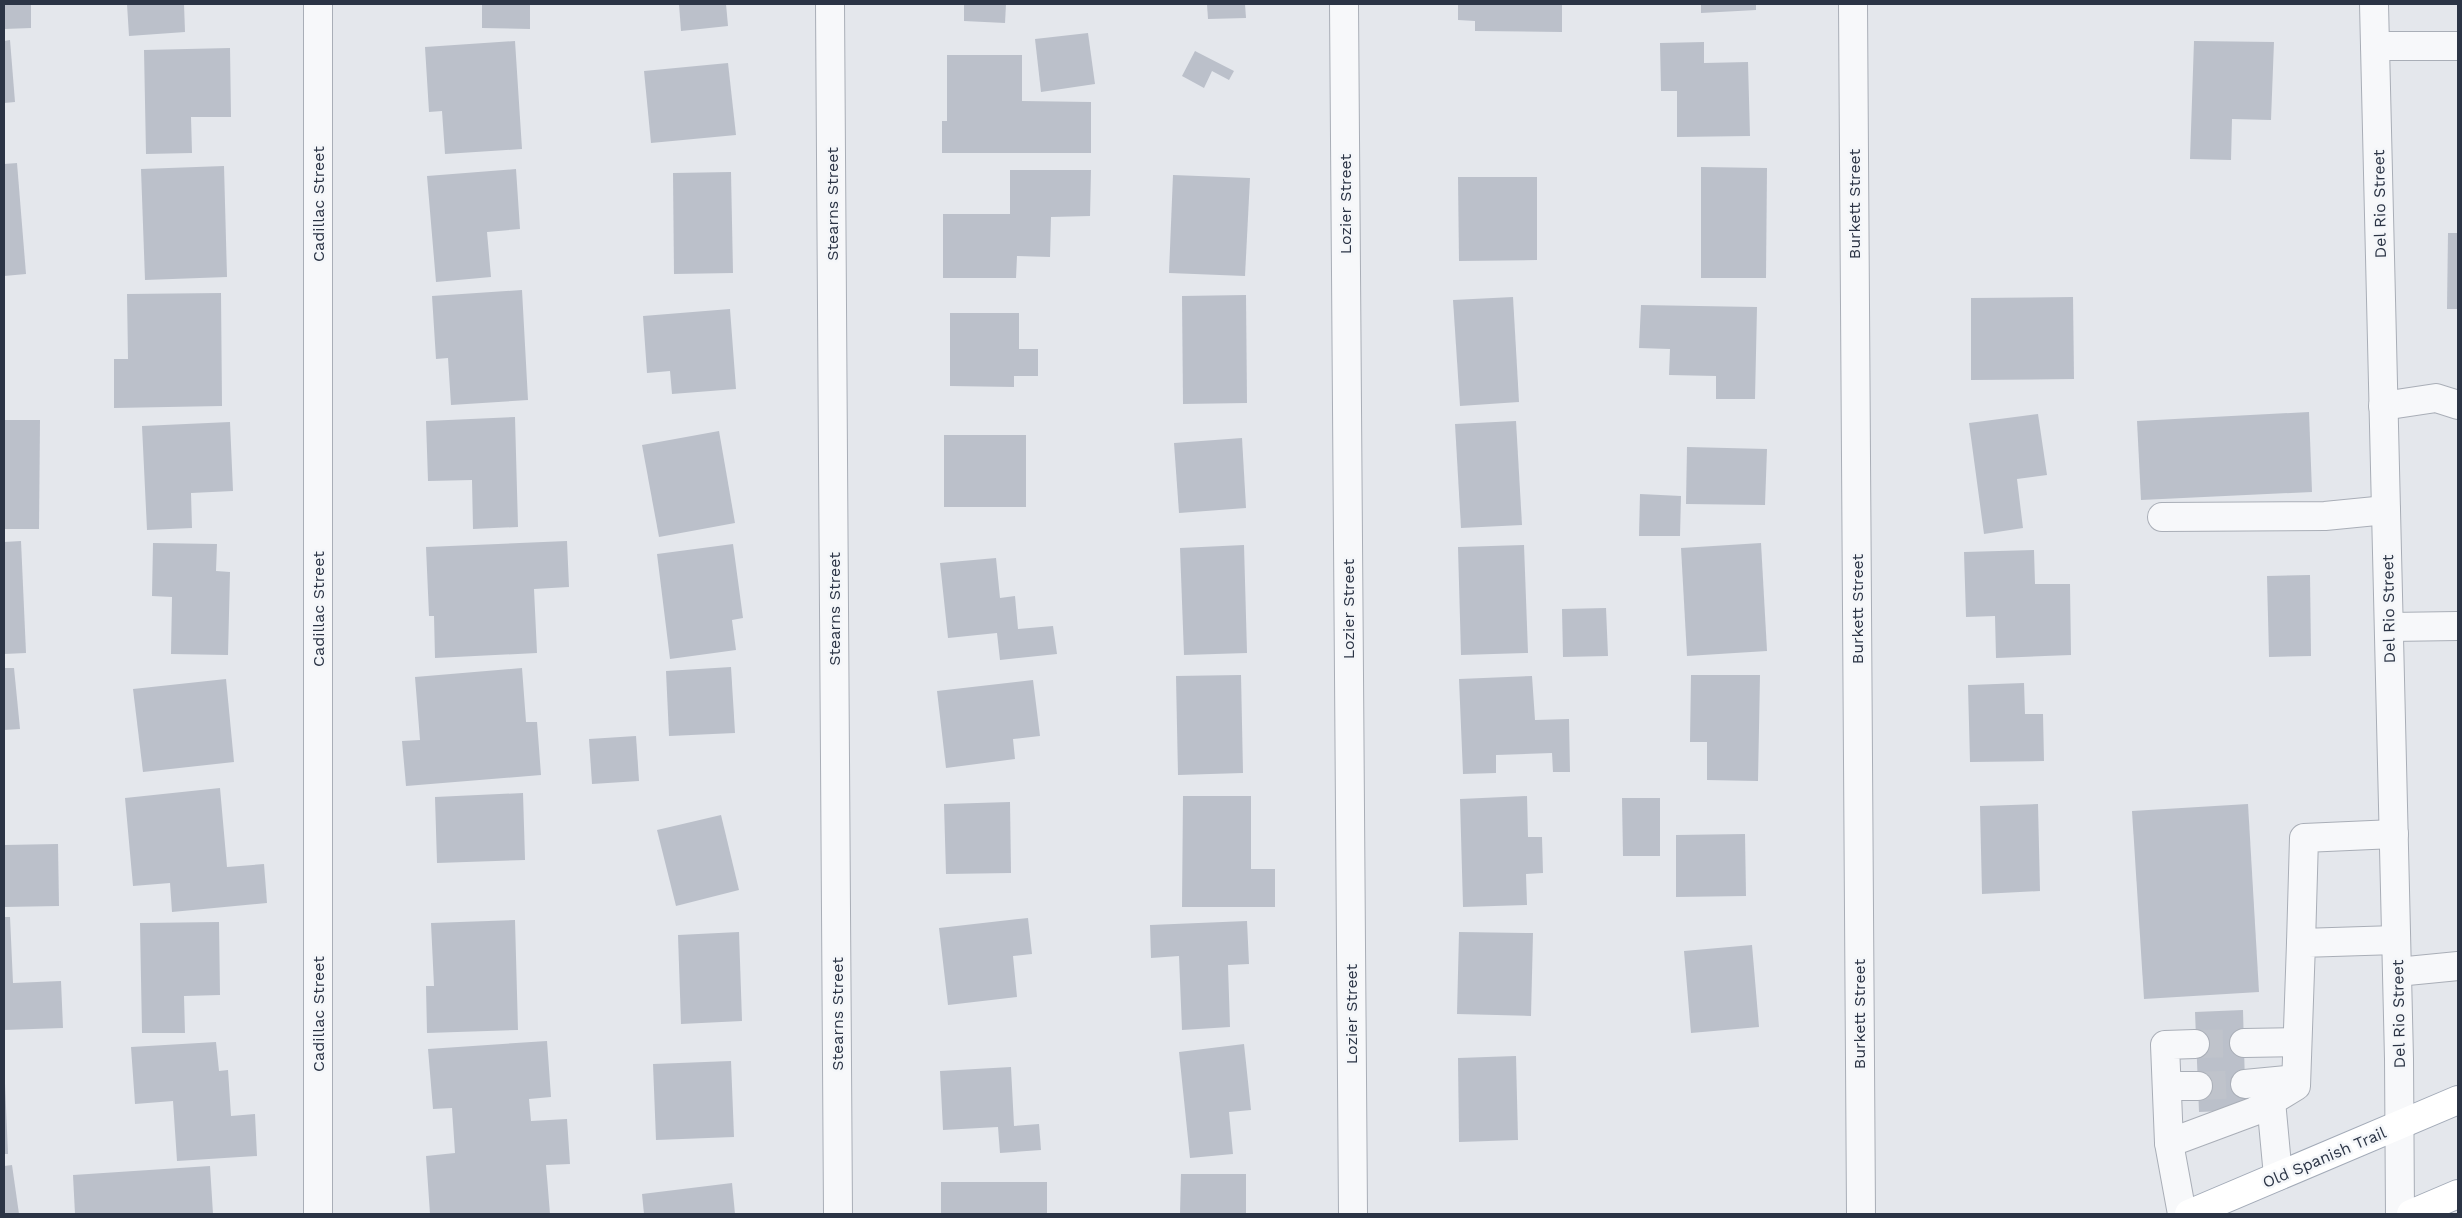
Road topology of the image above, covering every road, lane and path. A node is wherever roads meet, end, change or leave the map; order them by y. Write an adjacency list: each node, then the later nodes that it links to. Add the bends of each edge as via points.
1 (318, 4): 32 (street, Cadillac Street)
2 (830, 4): 33 (street, Stearns Street)
3 (1344, 4): 34 (street, Lozier Street)
4 (1853, 4): 35 (street, Burkett Street)
5 (2374, 4): 6 (street, Del Rio Street)
6 (2375, 46): 7 (street); 8 (street, Del Rio Street)
7 (2458, 46)
8 (2384, 406): 9 (street, via 2436,398); 10 (street, Del Rio Street)
9 (2458, 406)
10 (2386, 510): 11 (street, via 2325,516); 13 (street, Del Rio Street)
11 (2162, 517)
12 (2458, 626): 13 (street)
13 (2388, 627): 14 (street, Del Rio Street)
14 (2394, 834): 15 (street, Del Rio Street); 16 (street, via 2304,838)
15 (2396, 940): 16 (street); 18 (street, Del Rio Street)
16 (2301, 943): 19 (street)
17 (2458, 966): 18 (street)
18 (2397, 972): 28 (street, Del Rio Street)
19 (2297, 1042): 20 (street); 22 (street)
20 (2244, 1043)
21 (2195, 1044): 24 (street, via 2165,1045)
22 (2296, 1079): 23 (street); 27 (street, via 2296,1086)
23 (2245, 1084)
24 (2167, 1086): 25 (street); 29 (street)
25 (2198, 1086)
26 (2458, 1100): 28 (main road, Old Spanish Trail)
27 (2271, 1102): 29 (street); 30 (street)
28 (2400, 1124): 30 (main road, Old Spanish Trail); 38 (street, Del Rio Street)
29 (2169, 1144): 36 (street)
30 (2278, 1176): 37 (main road, Old Spanish Trail)
31 (2458, 1194): 39 (main road)
32 (318, 1214)
33 (838, 1214)
34 (1353, 1214)
35 (1861, 1214)
36 (2182, 1214)
37 (2189, 1214)
38 (2400, 1214)
39 (2410, 1214)

